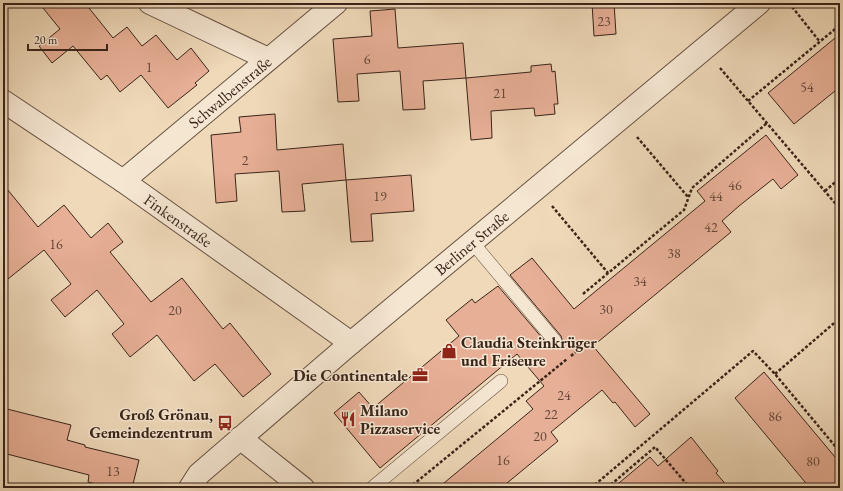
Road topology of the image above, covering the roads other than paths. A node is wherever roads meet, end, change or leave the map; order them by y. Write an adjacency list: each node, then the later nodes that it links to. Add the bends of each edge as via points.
1 (150, 3): 4 (street)
2 (336, 3): 4 (street, Schwalbenstraße)
3 (759, 3): 7 (street, Berliner Straße)
4 (268, 59): 6 (street, Schwalbenstraße)
5 (3, 101): 6 (street, Finkenstraße)
6 (123, 181): 9 (street, Finkenstraße)
7 (472, 242): 8 (lane); 9 (street, Berliner Straße)
8 (555, 341)
9 (350, 343): 11 (street, Berliner Straße)
10 (502, 381): 14 (lane)
11 (240, 438): 12 (street, Berliner Straße, via 200,474); 13 (street)
12 (190, 488)
13 (303, 488)
14 (372, 488)

